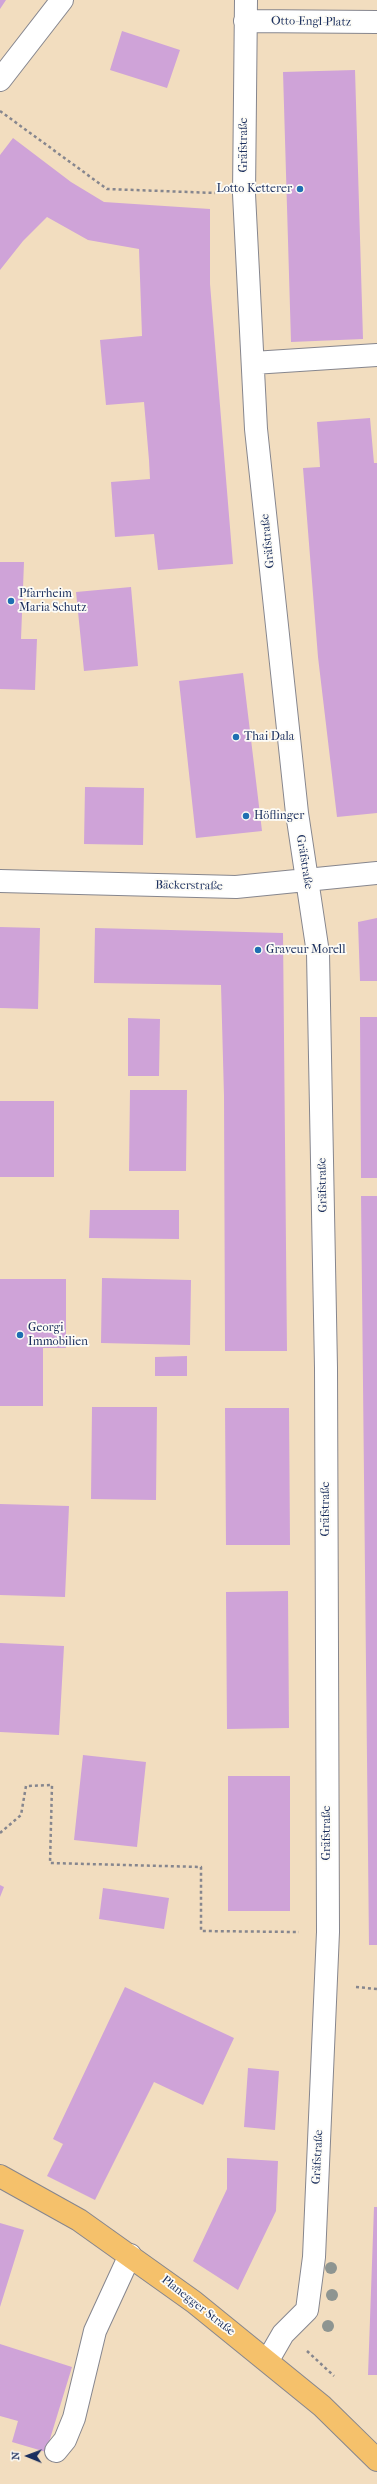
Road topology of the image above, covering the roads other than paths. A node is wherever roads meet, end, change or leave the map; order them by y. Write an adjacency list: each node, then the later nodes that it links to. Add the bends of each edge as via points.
1 (62, 0): 5 (street)
2 (246, 0): 3 (street, Gräfstraße)
3 (245, 21): 4 (street, Otto-Engl-Platz); 7 (street, Gräfstraße, via 244,194)
4 (377, 22)
5 (0, 80)
6 (377, 355): 7 (street)
7 (253, 363): 9 (street, Gräfstraße, via 259,460 297,813)
8 (377, 873): 9 (street, Bäckerstraße)
9 (307, 880): 10 (street, Bäckerstraße, via 236,888); 13 (street, Gräfstraße, via 318,953 325,1264 328,1932 314,2257 307,2310 283,2334)
10 (0, 881)
11 (0, 2176): 12 (main road, Planegger Straße, via 79,2220)
12 (130, 2255): 13 (main road, Planegger Straße); 14 (street, via 95,2331 74,2418 65,2440)
13 (268, 2360): 15 (main road, Planegger Straße, via 322,2406)
14 (56, 2451)
15 (377, 2460)

